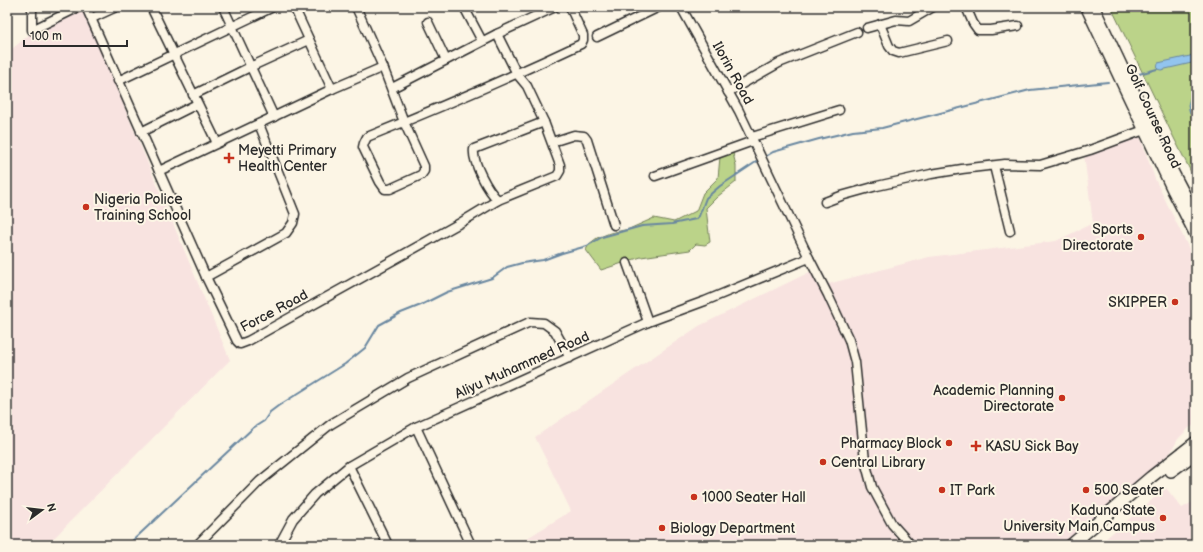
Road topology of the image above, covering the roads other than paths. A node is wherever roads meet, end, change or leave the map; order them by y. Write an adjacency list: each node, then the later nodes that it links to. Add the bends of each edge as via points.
1 (32, 7): 2 (street, via 32,30)
2 (79, 7)
3 (86, 7): 19 (street, Force Road)
4 (116, 7): 19 (street)
5 (152, 7): 31 (street)
6 (223, 7): 22 (street)
7 (273, 7): 22 (street)
8 (294, 7): 28 (street)
9 (356, 7): 34 (street)
10 (464, 7): 29 (street)
11 (555, 7): 26 (street)
12 (570, 7): 35 (street, via 583,35 581,44)
13 (659, 7): 27 (street)
14 (681, 7): 39 (street, Ilorin Road)
15 (933, 7): 21 (street, via 909,21 896,20)
16 (966, 7): 23 (street, via 978,30)
17 (1086, 7): 47 (street, Golf Course Road)
18 (1094, 7): 55 (street, Golf Course Road)
19 (92, 18): 36 (street, Force Road)
20 (428, 22): 32 (street)
21 (880, 24): 24 (street); 30 (street, via 893,52 899,53)
22 (232, 26): 31 (street); 33 (street)
23 (1018, 26)
24 (867, 28)
25 (857, 32): 39 (street, via 779,64)
26 (496, 34): 29 (street); 35 (street)
27 (597, 37)
28 (309, 40): 33 (street); 38 (street)
29 (482, 41): 32 (street)
30 (948, 41)
31 (174, 54): 36 (street); 40 (street)
32 (446, 60): 37 (street)
33 (250, 67): 40 (street); 43 (street)
34 (383, 68): 37 (street); 38 (street)
35 (517, 74): 44 (street); 45 (street, via 527,86)
36 (118, 81): 48 (street, Force Road)
37 (392, 88): 44 (street)
38 (332, 90): 43 (street)
39 (728, 92): 49 (street, Ilorin Road)
40 (193, 95): 41 (street)
41 (197, 104): 48 (street); 51 (street)
42 (839, 110): 49 (street)
43 (274, 117): 46 (street)
44 (404, 122): 44 (street, via 424,171 421,175 385,189 363,147 364,143 367,138)
45 (544, 122): 50 (street); 56 (street, via 474,149 475,161 492,194)
46 (259, 124): 51 (street); 64 (street, via 295,214 293,223 286,233)
47 (1144, 130): 52 (street, via 1040,165); 55 (street, Golf Course Road)
48 (142, 132): 53 (street, Force Road)
49 (752, 139): 54 (street); 62 (street, Ilorin Road)
50 (552, 142): 56 (street, Force Road, via 560,165 557,176); 59 (street, via 574,135 584,136 587,140)
51 (217, 144): 53 (street)
52 (994, 166): 57 (street, via 931,174 877,186); 60 (street)
53 (159, 171): 64 (street, Force Road)
54 (655, 176)
55 (1176, 189): 58 (street, Golf Course Road); 61 (street, Golf Course Road)
56 (498, 200): 64 (street, Force Road, via 240,344)
57 (825, 202)
58 (1196, 216)
59 (614, 225)
60 (1010, 231)
61 (1196, 236)
62 (809, 258): 65 (street, Aliyu Muhammed Road); 75 (street, Ilorin Road, via 849,340 855,362 865,461 872,487 892,524)
63 (628, 263): 65 (street)
64 (206, 277)
65 (648, 322): 66 (street, Aliyu Muhammed Road)
66 (570, 358): 67 (street, Aliyu Muhammed Road); 71 (street, via 555,331 544,323 530,322 408,378 331,424 260,481)
67 (416, 427): 70 (street, Aliyu Muhammed Road); 74 (street)
68 (1196, 442): 76 (main road)
69 (1196, 453): 77 (main road, via 1157,481)
70 (349, 466): 72 (street, Aliyu Muhammed Road, via 315,494 293,519); 73 (street)
71 (196, 545)
72 (279, 545)
73 (388, 545)
74 (471, 545)
75 (911, 545)
76 (1071, 545)
77 (1081, 545)

